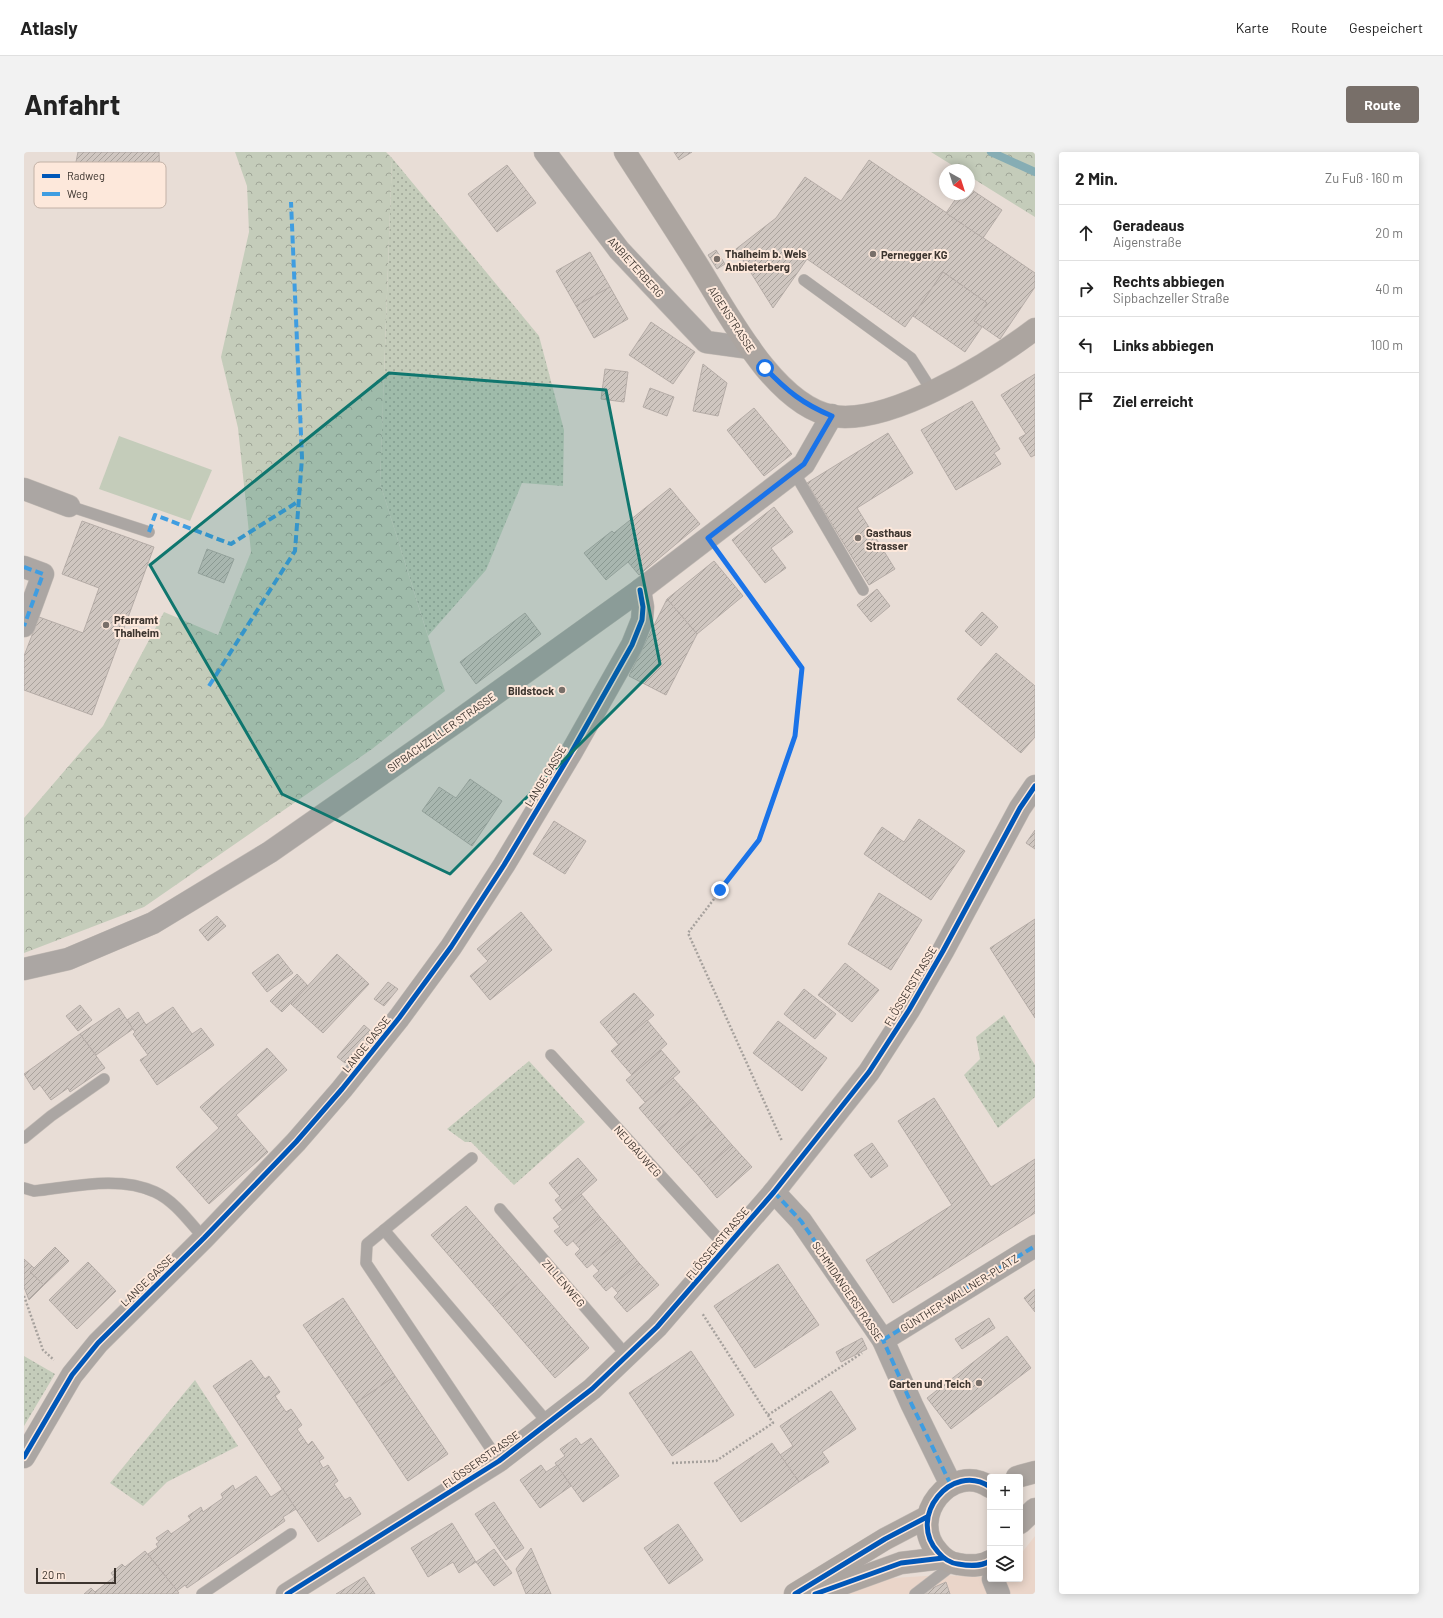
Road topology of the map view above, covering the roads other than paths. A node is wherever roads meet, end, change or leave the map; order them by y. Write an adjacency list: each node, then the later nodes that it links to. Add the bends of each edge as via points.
1 (545, 152): 5 (street, ANBIETERBERG, via 619,250 706,342)
2 (625, 152): 5 (street, AIGENSTRASSE)
3 (804, 280): 6 (lane, via 911,358)
4 (1035, 329): 6 (street, AIGENSTRASSE, via 983,364)
5 (750, 348): 7 (street, AIGENSTRASSE, via 765,368 797,398 814,409)
6 (932, 391): 7 (street, AIGENSTRASSE, via 876,412)
7 (832, 416): 8 (street, SIPBACHZELLER STRASSE, via 804,464)
8 (794, 472): 13 (street, SIPBACHZELLER STRASSE); 14 (lane)
9 (24, 489): 10 (street)
10 (69, 506): 11 (lane)
11 (149, 532)
12 (24, 567): 15 (street, via 43,574)
13 (640, 590): 17 (street, SIPBACHZELLER STRASSE, via 257,860 153,923 68,959); 26 (street, LANGE GASSE, via 642,620 632,645 504,865 451,947 342,1089 296,1142)
14 (863, 590)
15 (24, 626)
16 (1035, 786): 23 (street, FLÖSSERSTRASSE, via 909,1010 869,1072)
17 (24, 969)
18 (551, 1055): 28 (lane, NEUBAUWEG)
19 (104, 1079): 20 (lane)
20 (24, 1138)
21 (472, 1158): 25 (lane)
22 (24, 1188): 26 (lane, via 34,1192 103,1183 136,1185 156,1192 172,1204)
23 (774, 1192): 28 (street, FLÖSSERSTRASSE); 29 (street, SCHMIDANGERSTRASSE, via 801,1221)
24 (500, 1209): 30 (lane, ZILLENWEG)
25 (384, 1230): 31 (lane); 33 (lane, via 367,1244 366,1263)
26 (204, 1238): 32 (street, LANGE GASSE, via 98,1342 72,1375)
27 (1035, 1246): 29 (street, GÜNTHER-WALLNER-PLATZ)
28 (726, 1247): 30 (street, FLÖSSERSTRASSE, via 686,1295)
29 (882, 1340): 36 (street, SCHMIDANGERSTRASSE)
30 (628, 1357): 31 (street, FLÖSSERSTRASSE)
31 (548, 1423): 33 (street, FLÖSSERSTRASSE)
32 (24, 1456)
33 (499, 1461): 46 (street, FLÖSSERSTRASSE)
34 (1035, 1472): 35 (street)
35 (1023, 1475)
36 (951, 1485): 37 (street, via 975,1482); 39 (street, via 940,1493)
37 (987, 1485)
38 (1035, 1509): 40 (street)
39 (927, 1517): 42 (street, via 927,1532 933,1546); 47 (street, via 885,1539)
40 (1023, 1519)
41 (291, 1534): 45 (lane)
42 (948, 1561): 43 (street, via 970,1567); 48 (street, via 901,1563); 49 (lane)
43 (987, 1568)
44 (995, 1582): 50 (street)
45 (202, 1594)
46 (287, 1594)
47 (795, 1594)
48 (815, 1594)
49 (915, 1594)
50 (999, 1594)

